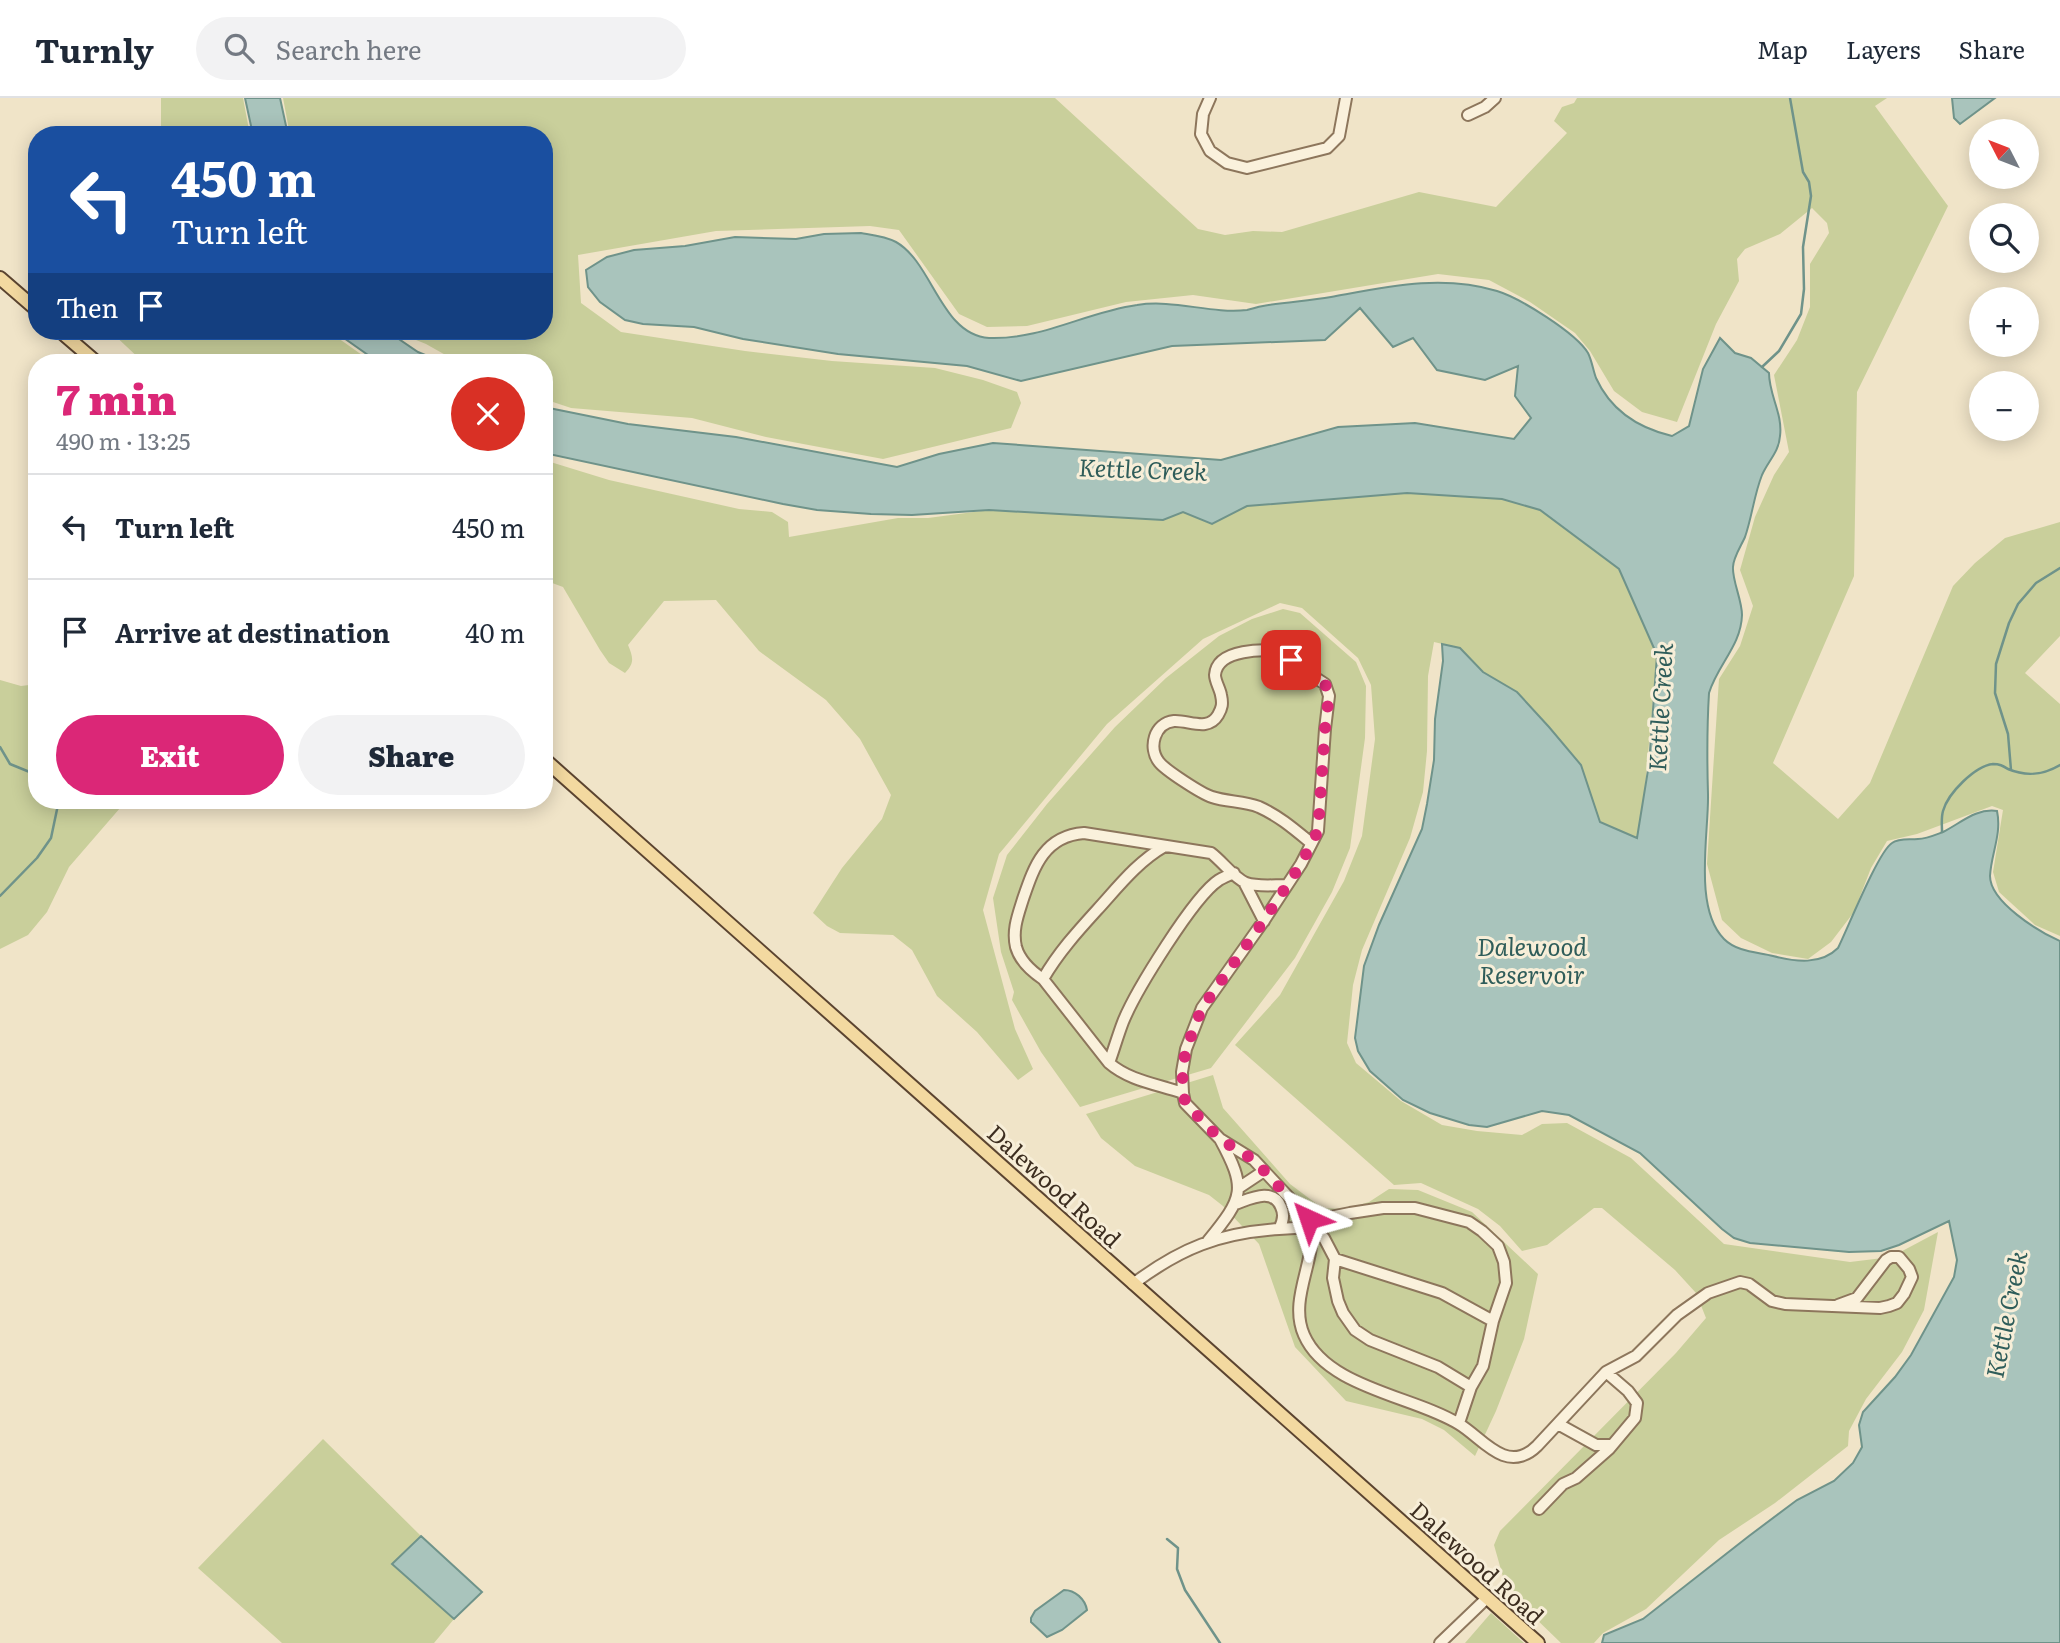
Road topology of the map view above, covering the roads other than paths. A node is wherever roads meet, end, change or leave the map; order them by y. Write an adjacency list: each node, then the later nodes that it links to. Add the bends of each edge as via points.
1 (1210, 98): 2 (street, via 1203,114 1205,143 1227,163 1247,168 1327,148 1339,136)
2 (1346, 98)
3 (1495, 98): 4 (street)
4 (1468, 115)
5 (0, 278): 6 (main road)
6 (28, 302)
7 (70, 340): 8 (main road)
8 (87, 354)
9 (553, 767): 27 (main road, Dalewood Road)
10 (1311, 843): 10 (street, via 1318,831 1329,695 1325,684 1284,653 1230,655 1215,676 1222,700 1215,721 1207,725 1172,721 1164,726 1155,734 1156,759 1212,797 1257,806 1282,819); 14 (street)
11 (1165, 846): 12 (street, via 1211,853); 16 (street, via 1149,855 1070,939); 16 (street, via 1070,834 1038,860 1015,924 1015,944 1020,957)
12 (1234, 873): 13 (street); 17 (street, via 1206,892 1179,928 1141,987)
13 (1244, 882): 14 (street); 15 (street)
14 (1286, 885): 15 (street)
15 (1264, 921): 18 (street, via 1202,1008 1186,1049)
16 (1043, 979): 17 (street)
17 (1109, 1063): 18 (street, via 1134,1079)
18 (1183, 1093): 19 (street, via 1185,1103)
19 (1220, 1139): 20 (street); 21 (street)
20 (1264, 1171): 21 (street); 23 (street, via 1309,1219)
21 (1240, 1187): 22 (street)
22 (1235, 1204): 24 (street, via 1259,1196 1279,1201 1284,1212); 25 (street)
23 (1311, 1227): 24 (street); 26 (street, via 1324,1238); 29 (street, via 1320,1219 1383,1208 1415,1208 1469,1222 1497,1246 1504,1262 1506,1283); 32 (street, via 1299,1292 1302,1331 1308,1344 1340,1372)
24 (1279, 1230): 25 (street, via 1247,1231)
25 (1208, 1241): 27 (street, via 1161,1263)
26 (1335, 1259): 29 (street, via 1442,1293); 31 (street, via 1338,1301 1355,1330)
27 (1133, 1284): 36 (main road, Dalewood Road)
28 (1838, 1305): 28 (street, via 1880,1308 1897,1303 1909,1286 1909,1269 1899,1257 1886,1259 1857,1298); 30 (street, via 1772,1301 1740,1282 1695,1301 1643,1350)
29 (1493, 1321): 31 (street, via 1483,1366)
30 (1606, 1372): 33 (street); 34 (street, via 1637,1403 1635,1418)
31 (1471, 1387): 32 (street)
32 (1458, 1423): 33 (street, via 1494,1450 1515,1458 1529,1453)
33 (1558, 1424): 34 (street, via 1596,1445)
34 (1612, 1445): 35 (street)
35 (1539, 1509)
36 (1487, 1598): 37 (street); 38 (main road, Dalewood Road)
37 (1440, 1643)
38 (1538, 1643)

